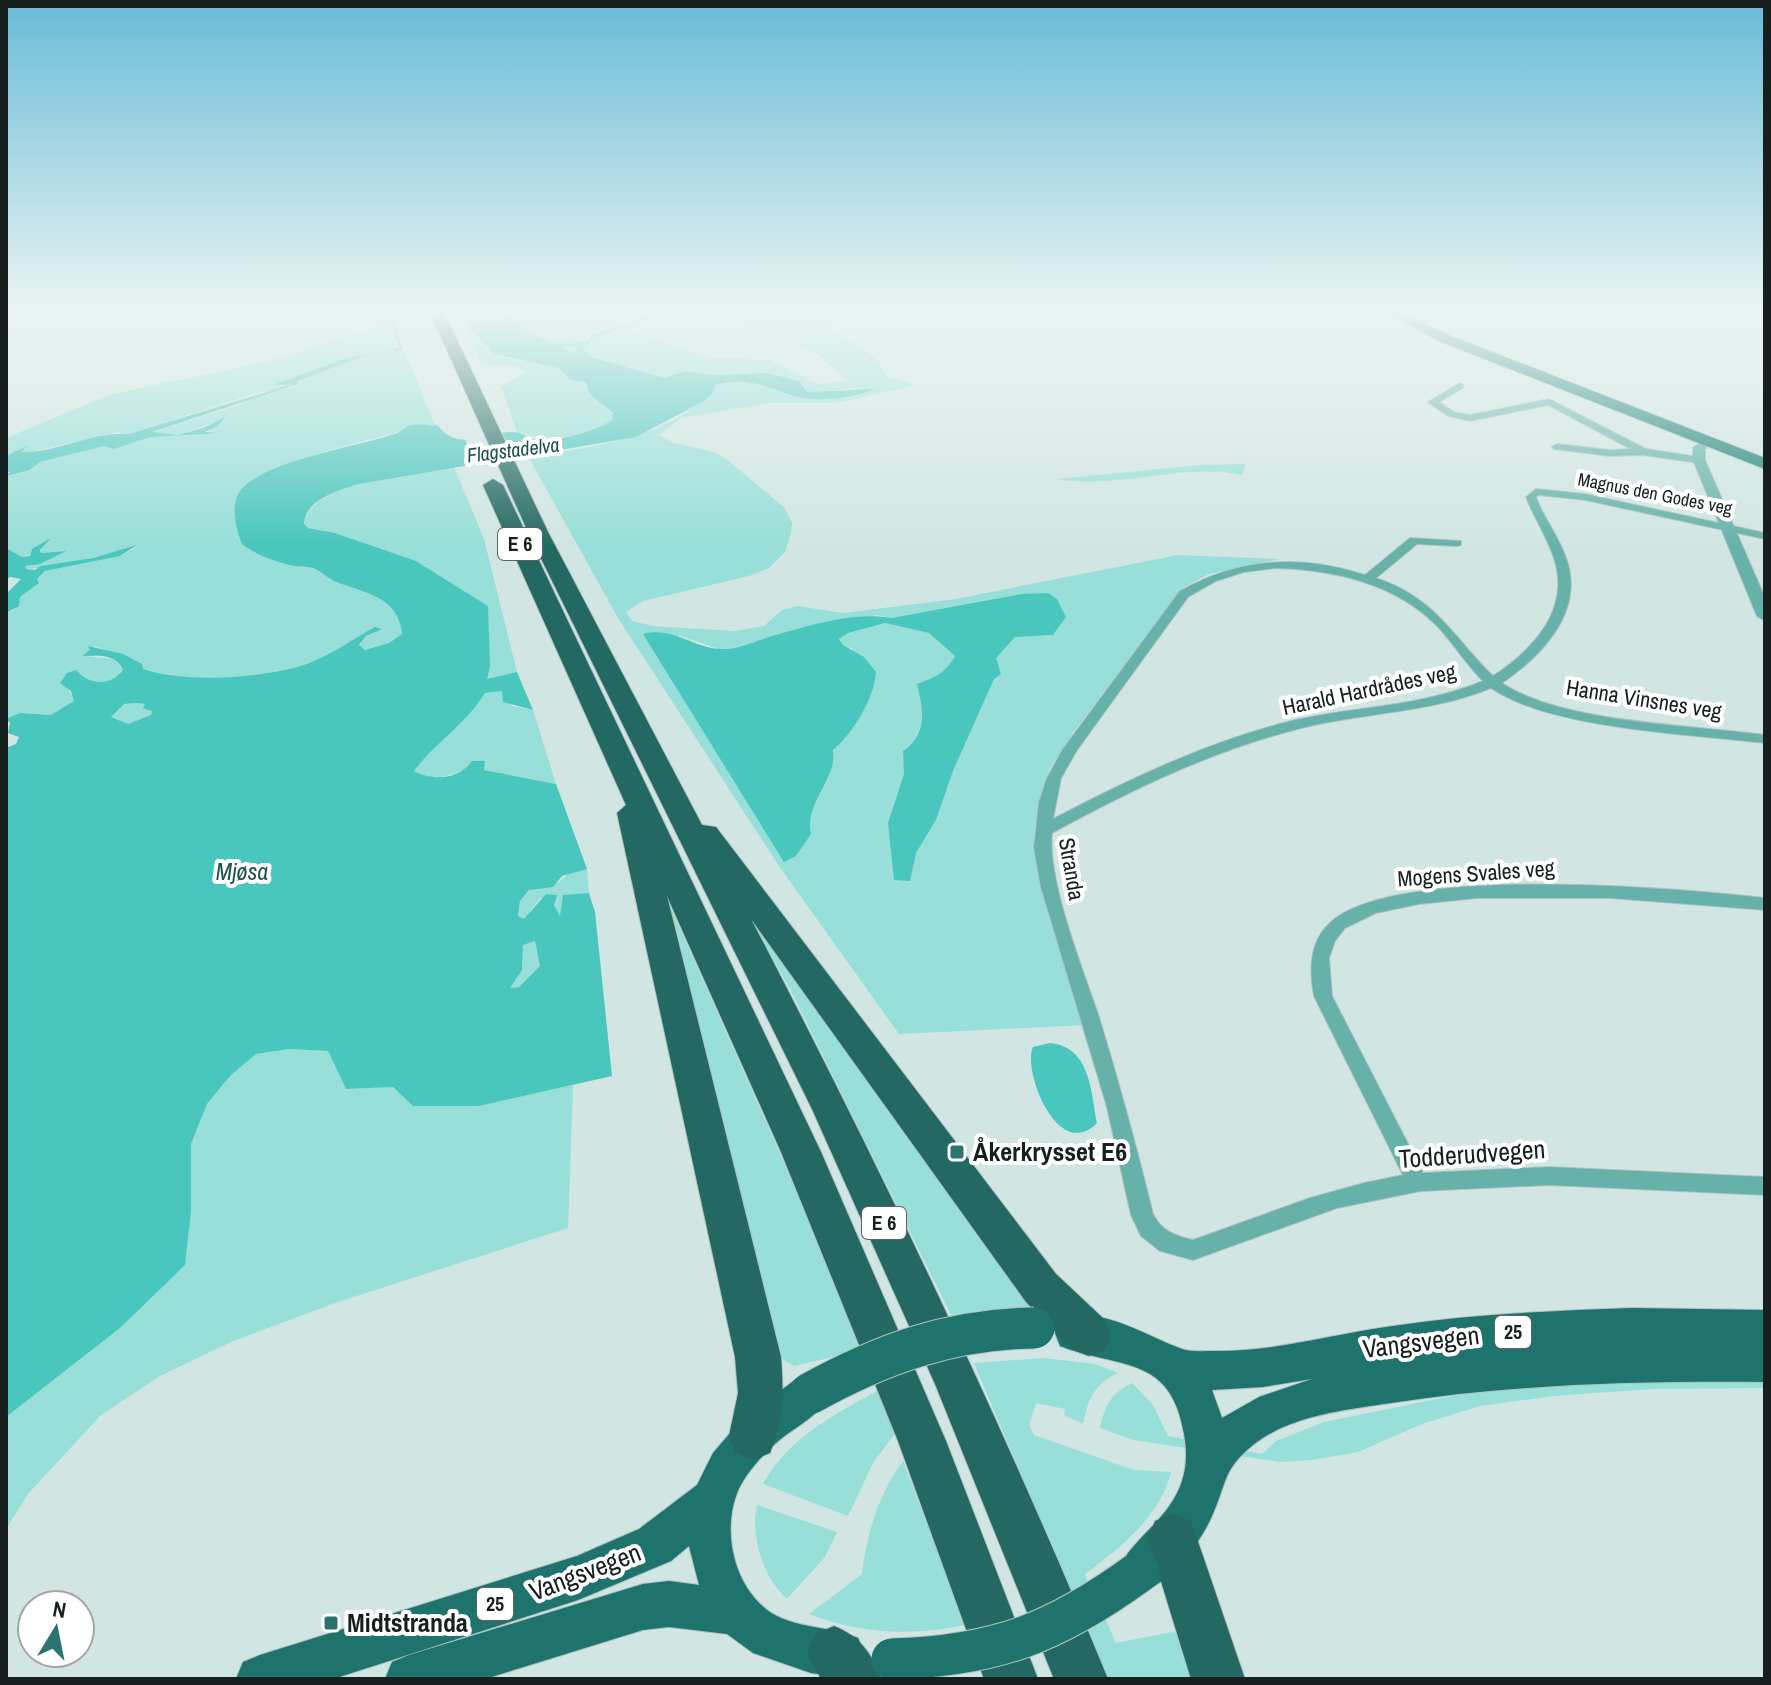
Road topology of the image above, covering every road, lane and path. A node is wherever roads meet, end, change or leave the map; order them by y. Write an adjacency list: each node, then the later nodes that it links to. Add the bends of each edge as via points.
1 (470, 389): 17 (highway, E 6, via 489,431 496,467)
2 (1455, 389): 6 (street, via 1434,399 1434,405 1470,418 1549,402)
3 (1571, 389): 4 (main road)
4 (1705, 442): 7 (street); 8 (main road)
5 (1557, 447): 6 (street)
6 (1643, 452): 7 (street)
7 (1699, 460): 10 (street)
8 (1765, 464)
9 (1536, 492): 10 (street, Magnus den Godes veg); 15 (street, Harald Hardrådes veg, via 1531,497 1565,578 1560,610 1534,653)
10 (1728, 527): 11 (street, Magnus den Godes veg); 14 (street)
11 (1765, 536)
12 (1457, 543): 13 (street, via 1414,540)
13 (1370, 577): 15 (street, Hanna Vinsnes veg, via 1432,615); 18 (street, Stranda, via 1308,567 1237,569 1208,578 1184,594 1070,749 1054,778)
14 (1765, 616)
15 (1492, 684): 16 (street, Hanna Vinsnes veg, via 1585,715); 18 (street, Harald Hardrådes veg, via 1428,704 1296,725 1236,742 1137,781)
16 (1765, 739)
17 (646, 783): 24 (highway, E 6, via 684,803 1041,1288); 27 (highway, E 6, via 632,821 758,1357 761,1393); 35 (highway, E 6, via 922,1441); 36 (highway, E 6, via 831,1109 961,1390)
18 (1043, 831): 22 (street, Stranda, via 1049,887 1117,1107 1142,1215 1158,1238)
19 (1765, 904): 20 (street, Mogens Svales veg, via 1567,891 1477,893 1373,906 1338,925 1320,955 1323,996)
20 (1418, 1183): 21 (street, Todderudvegen, via 1556,1176); 22 (street, Todderudvegen, via 1298,1209)
21 (1765, 1186)
22 (1193, 1250)
23 (1765, 1328): 26 (highway, Vangsvegen / 25, via 1632,1327 1471,1335 1238,1372)
24 (1089, 1335): 26 (highway, 25, via 1142,1349); 27 (highway, 25, bridge, via 1034,1328 976,1330 911,1344 809,1394)
25 (1765, 1363): 28 (highway, Vangsvegen / 25, via 1544,1367 1362,1388 1261,1416)
26 (1175, 1367): 28 (highway, 25, via 1199,1405)
27 (753, 1436): 29 (highway, 25)
28 (1208, 1461): 30 (highway, 25, via 1202,1493)
29 (714, 1499): 31 (highway, 25, via 710,1551); 33 (highway, Vangsvegen / 25, via 655,1545 578,1578)
30 (1156, 1556): 32 (highway, 25, bridge, via 1085,1612 1018,1642 962,1655); 37 (highway)
31 (737, 1613): 32 (highway, 25, via 772,1638); 34 (highway, Vangsvegen / 25, via 682,1605 643,1607)
32 (861, 1664)
33 (260, 1679)
34 (409, 1679)
35 (1011, 1679)
36 (1081, 1679)
37 (1218, 1679)

